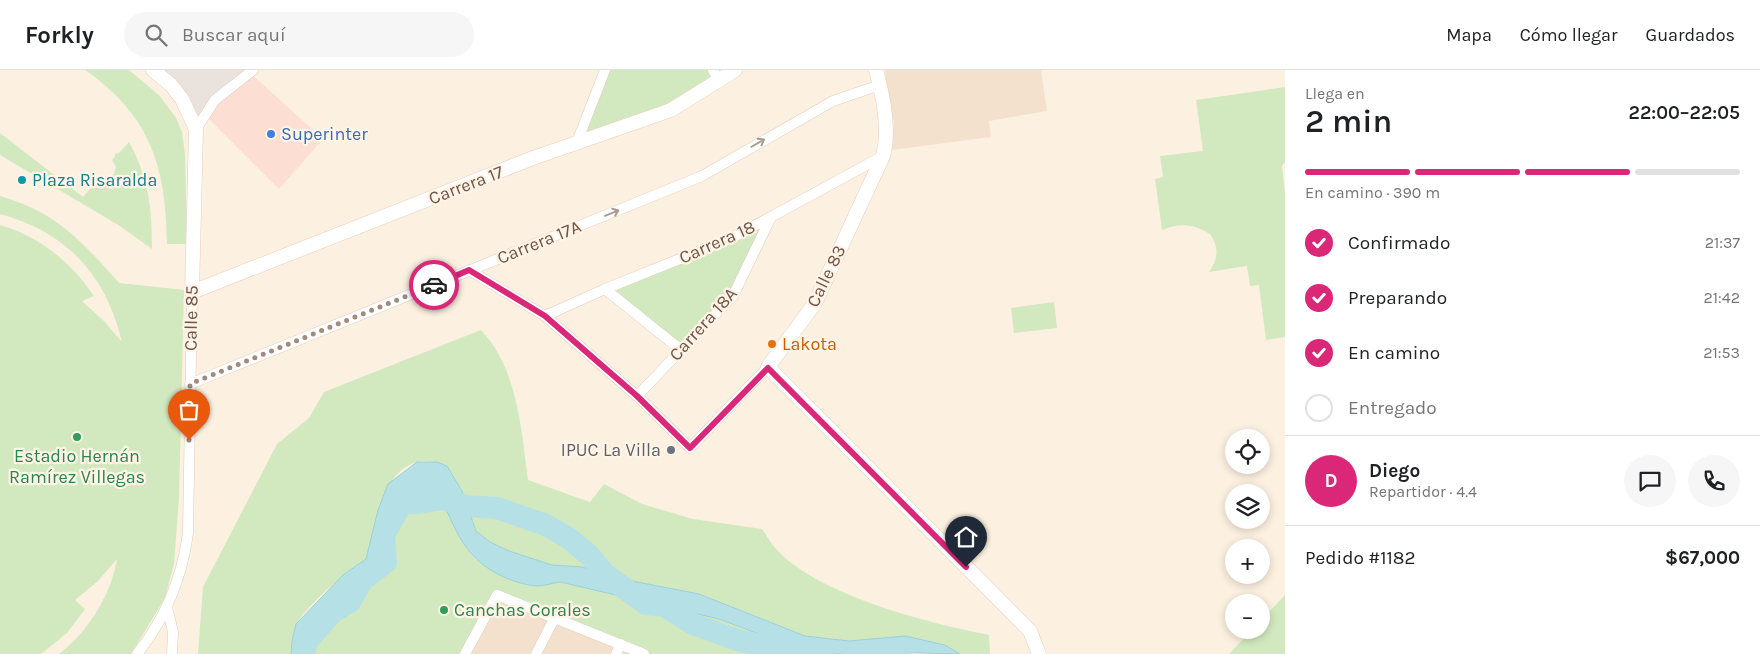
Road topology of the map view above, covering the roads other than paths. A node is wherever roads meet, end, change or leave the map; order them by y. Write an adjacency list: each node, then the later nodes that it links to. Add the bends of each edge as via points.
1 (153, 70): 8 (street, via 182,99)
2 (253, 70): 8 (street, via 215,100)
3 (605, 70): 9 (street)
4 (735, 70): 6 (street, Carrera 17)
5 (876, 70): 7 (street, Calle 83)
6 (716, 74): 9 (street, Carrera 17, via 671,110)
7 (880, 85): 10 (street, Calle 83, via 886,146); 12 (street, Carrera 17A, one-way to 7, via 702,176 833,100)
8 (196, 129): 14 (street, Calle 85)
9 (577, 142): 14 (street, Carrera 17)
10 (883, 156): 11 (street, Carrera 18); 17 (street, Calle 83, via 815,303)
11 (771, 217): 13 (street, Carrera 18, via 732,238); 16 (street, Carrera 18A, via 733,296)
12 (469, 270): 15 (street); 18 (street, Carrera 17A)
13 (605, 290): 15 (street, Carrera 18); 16 (street)
14 (192, 292): 18 (street, Calle 85)
15 (545, 316): 19 (street)
16 (681, 350): 19 (street, Carrera 18A)
17 (768, 368): 19 (street, Calle 83, via 690,448); 29 (street, via 1030,631)
18 (190, 384): 20 (street, Calle 85, via 188,533 182,570)
19 (637, 396)
20 (167, 607): 23 (street, Calle 85, via 149,640); 24 (street, via 173,632)
21 (554, 620): 22 (street); 25 (street, via 497,595); 26 (street)
22 (621, 644): 27 (street); 28 (street)
23 (137, 654)
24 (172, 654)
25 (465, 654)
26 (536, 654)
27 (616, 654)
28 (644, 654)
29 (1039, 654)

